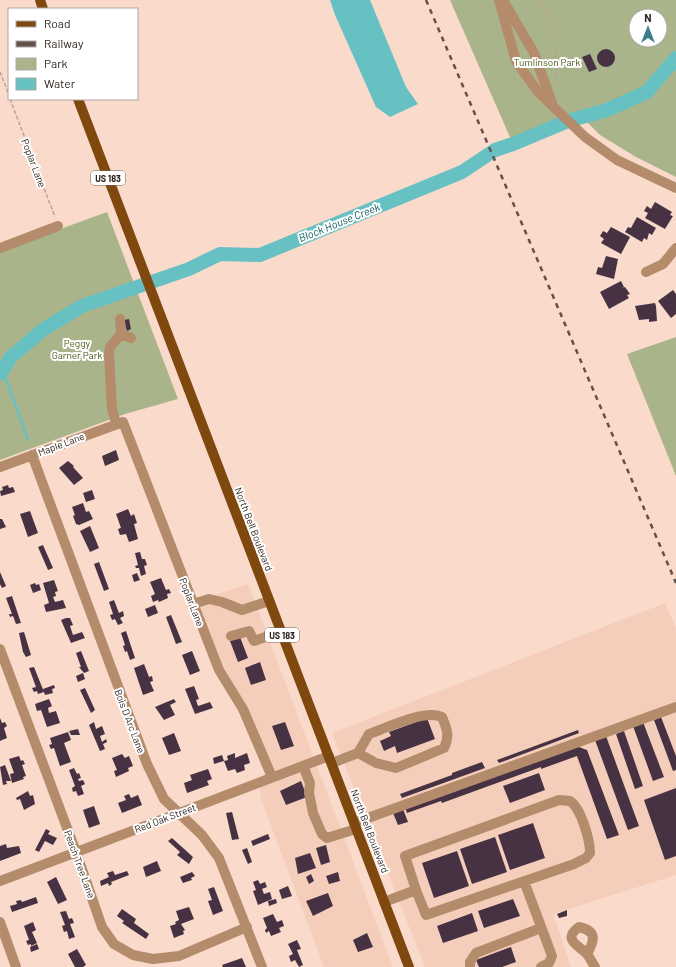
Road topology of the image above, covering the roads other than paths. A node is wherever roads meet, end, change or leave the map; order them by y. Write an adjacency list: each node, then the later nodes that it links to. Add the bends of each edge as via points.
1 (501, 0): 3 (street, via 534,53); 3 (street, via 516,61 538,92)
2 (78, 100): 13 (main road, North Bell Boulevard / US 183)
3 (554, 107): 4 (street, via 585,136 618,160)
4 (676, 188)
5 (58, 226): 6 (street)
6 (0, 248)
7 (676, 248): 8 (street, via 662,264)
8 (646, 272)
9 (120, 319): 10 (street, Poplar Lane, via 126,336 110,347 109,354 112,409)
10 (120, 423): 11 (street, Maple Lane); 14 (street, Poplar Lane)
11 (32, 455): 12 (street, Maple Lane); 23 (street, Bois D Arc Lane, via 147,764 164,799)
12 (0, 467)
13 (269, 601): 14 (street, via 242,610 209,599); 15 (main road, North Bell Boulevard / US 183)
14 (193, 604): 22 (street, Poplar Lane, via 219,670 243,709)
15 (280, 632): 16 (street, via 254,641 250,631); 20 (main road, North Bell Boulevard / US 183)
16 (231, 636)
17 (0, 649): 25 (street, Peach Tree Lane)
18 (676, 707): 24 (street)
19 (358, 753): 19 (street, via 376,763 396,768 444,748 448,741 448,730 442,717 434,714 420,716 369,734); 20 (street, Red Oak Street)
20 (331, 760): 21 (street, Red Oak Street); 24 (main road, North Bell Boulevard / US 183)
21 (303, 766): 22 (street, Red Oak Street); 24 (street, via 310,783 313,813 322,834 327,838)
22 (272, 777): 23 (street, Red Oak Street)
23 (178, 814): 25 (street, Red Oak Street); 31 (street, Bois D Arc Lane, via 202,835 219,858)
24 (355, 826): 29 (main road, North Bell Boulevard / US 183)
25 (76, 852): 27 (street, Red Oak Street); 31 (street, Peach Tree Lane, via 102,927 114,944 133,955 153,959 179,956)
26 (524, 881): 28 (street, via 426,915); 28 (street, via 574,864 590,853 589,841 578,810 570,801 559,800 405,856); 32 (street)
27 (0, 882)
28 (416, 890): 29 (street)
29 (384, 902): 36 (main road, North Bell Boulevard / US 183)
30 (0, 922): 34 (street)
31 (247, 927): 35 (street, Bois D Arc Lane)
32 (541, 928): 37 (street, via 476,953); 38 (street, via 552,956 549,963)
33 (587, 954): 39 (street)
34 (16, 967)
35 (262, 967)
36 (409, 967)
37 (470, 967)
38 (541, 967)
39 (595, 967)

